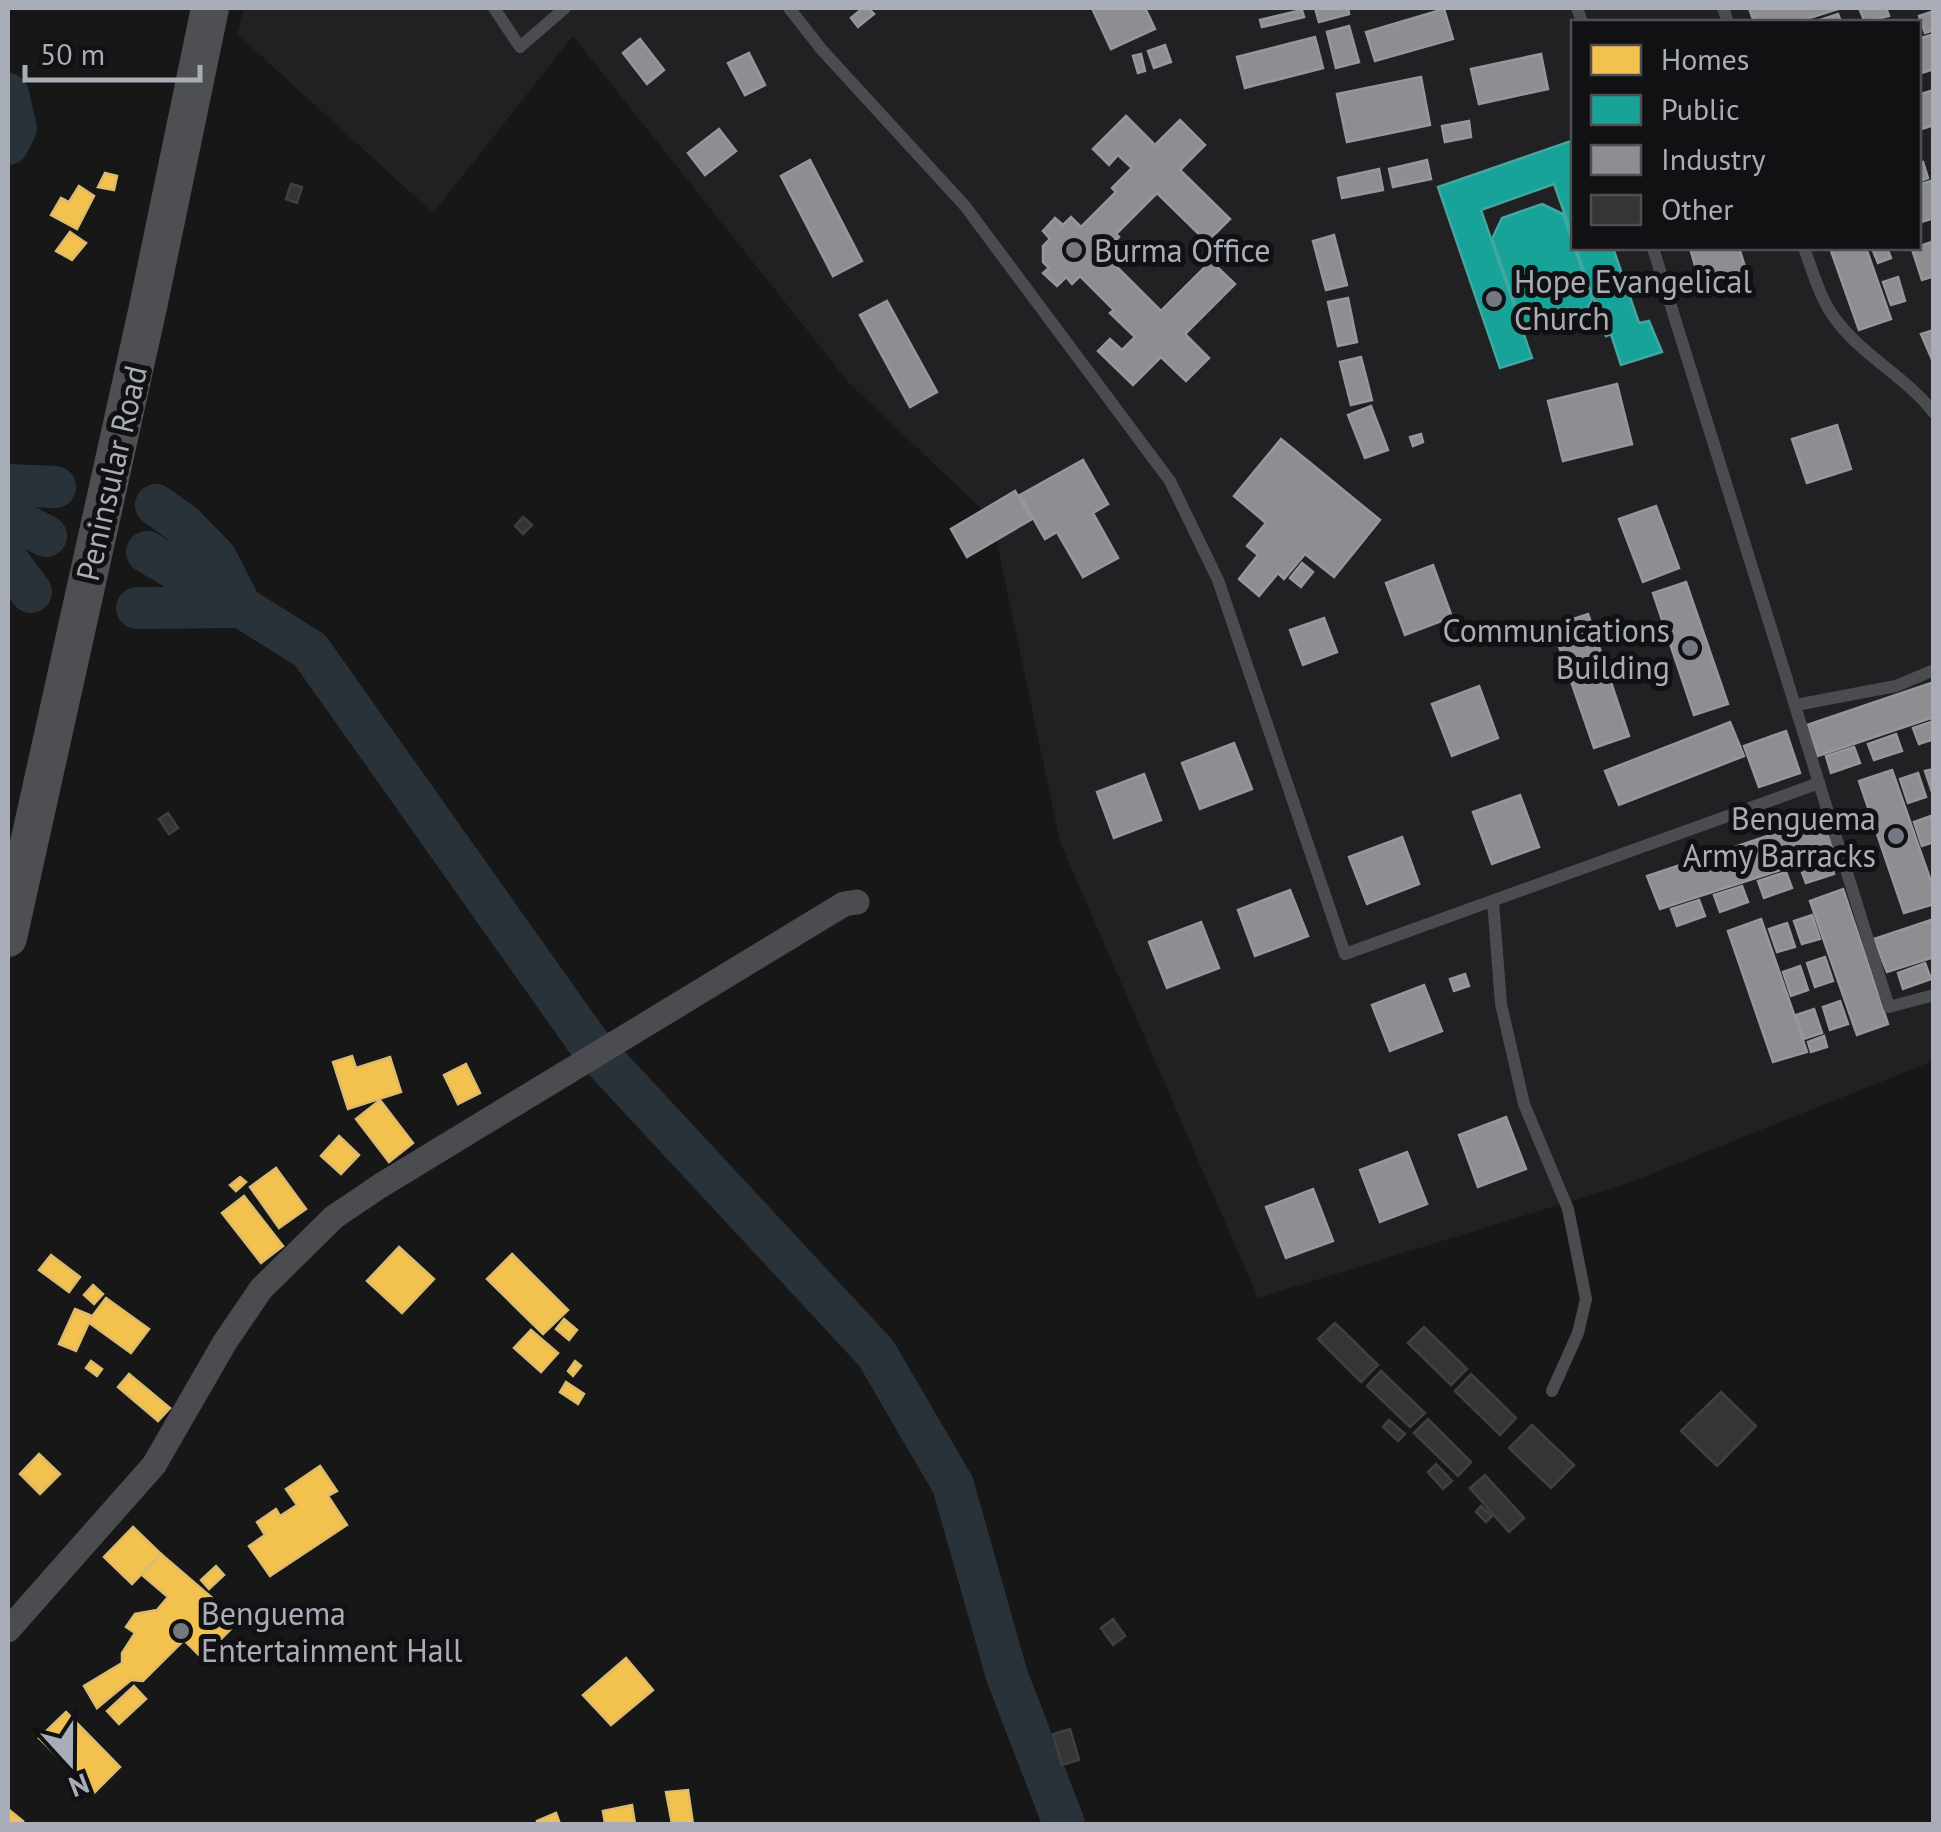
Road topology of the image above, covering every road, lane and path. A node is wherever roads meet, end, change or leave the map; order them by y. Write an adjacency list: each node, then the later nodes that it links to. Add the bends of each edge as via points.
1 (210, 8): 13 (main road, Peninsular Road)
2 (494, 8): 3 (lane, via 520,47)
3 (564, 8)
4 (790, 8): 11 (lane, via 965,206 1170,482 1218,580 1345,954)
5 (1654, 250): 9 (lane)
6 (1805, 250): 7 (lane, via 1834,318)
7 (1934, 413)
8 (1934, 670): 9 (lane, via 1896,686)
9 (1796, 706): 10 (lane)
10 (1820, 783): 11 (lane); 14 (lane, via 1887,1004 1893,1008)
11 (1493, 901): 15 (lane, via 1502,1004 1520,1088 1568,1209 1586,1299)
12 (858, 902): 16 (street, via 844,904 334,1218 252,1302 154,1465)
13 (8, 938)
14 (1934, 995)
15 (1552, 1391)
16 (8, 1630)

